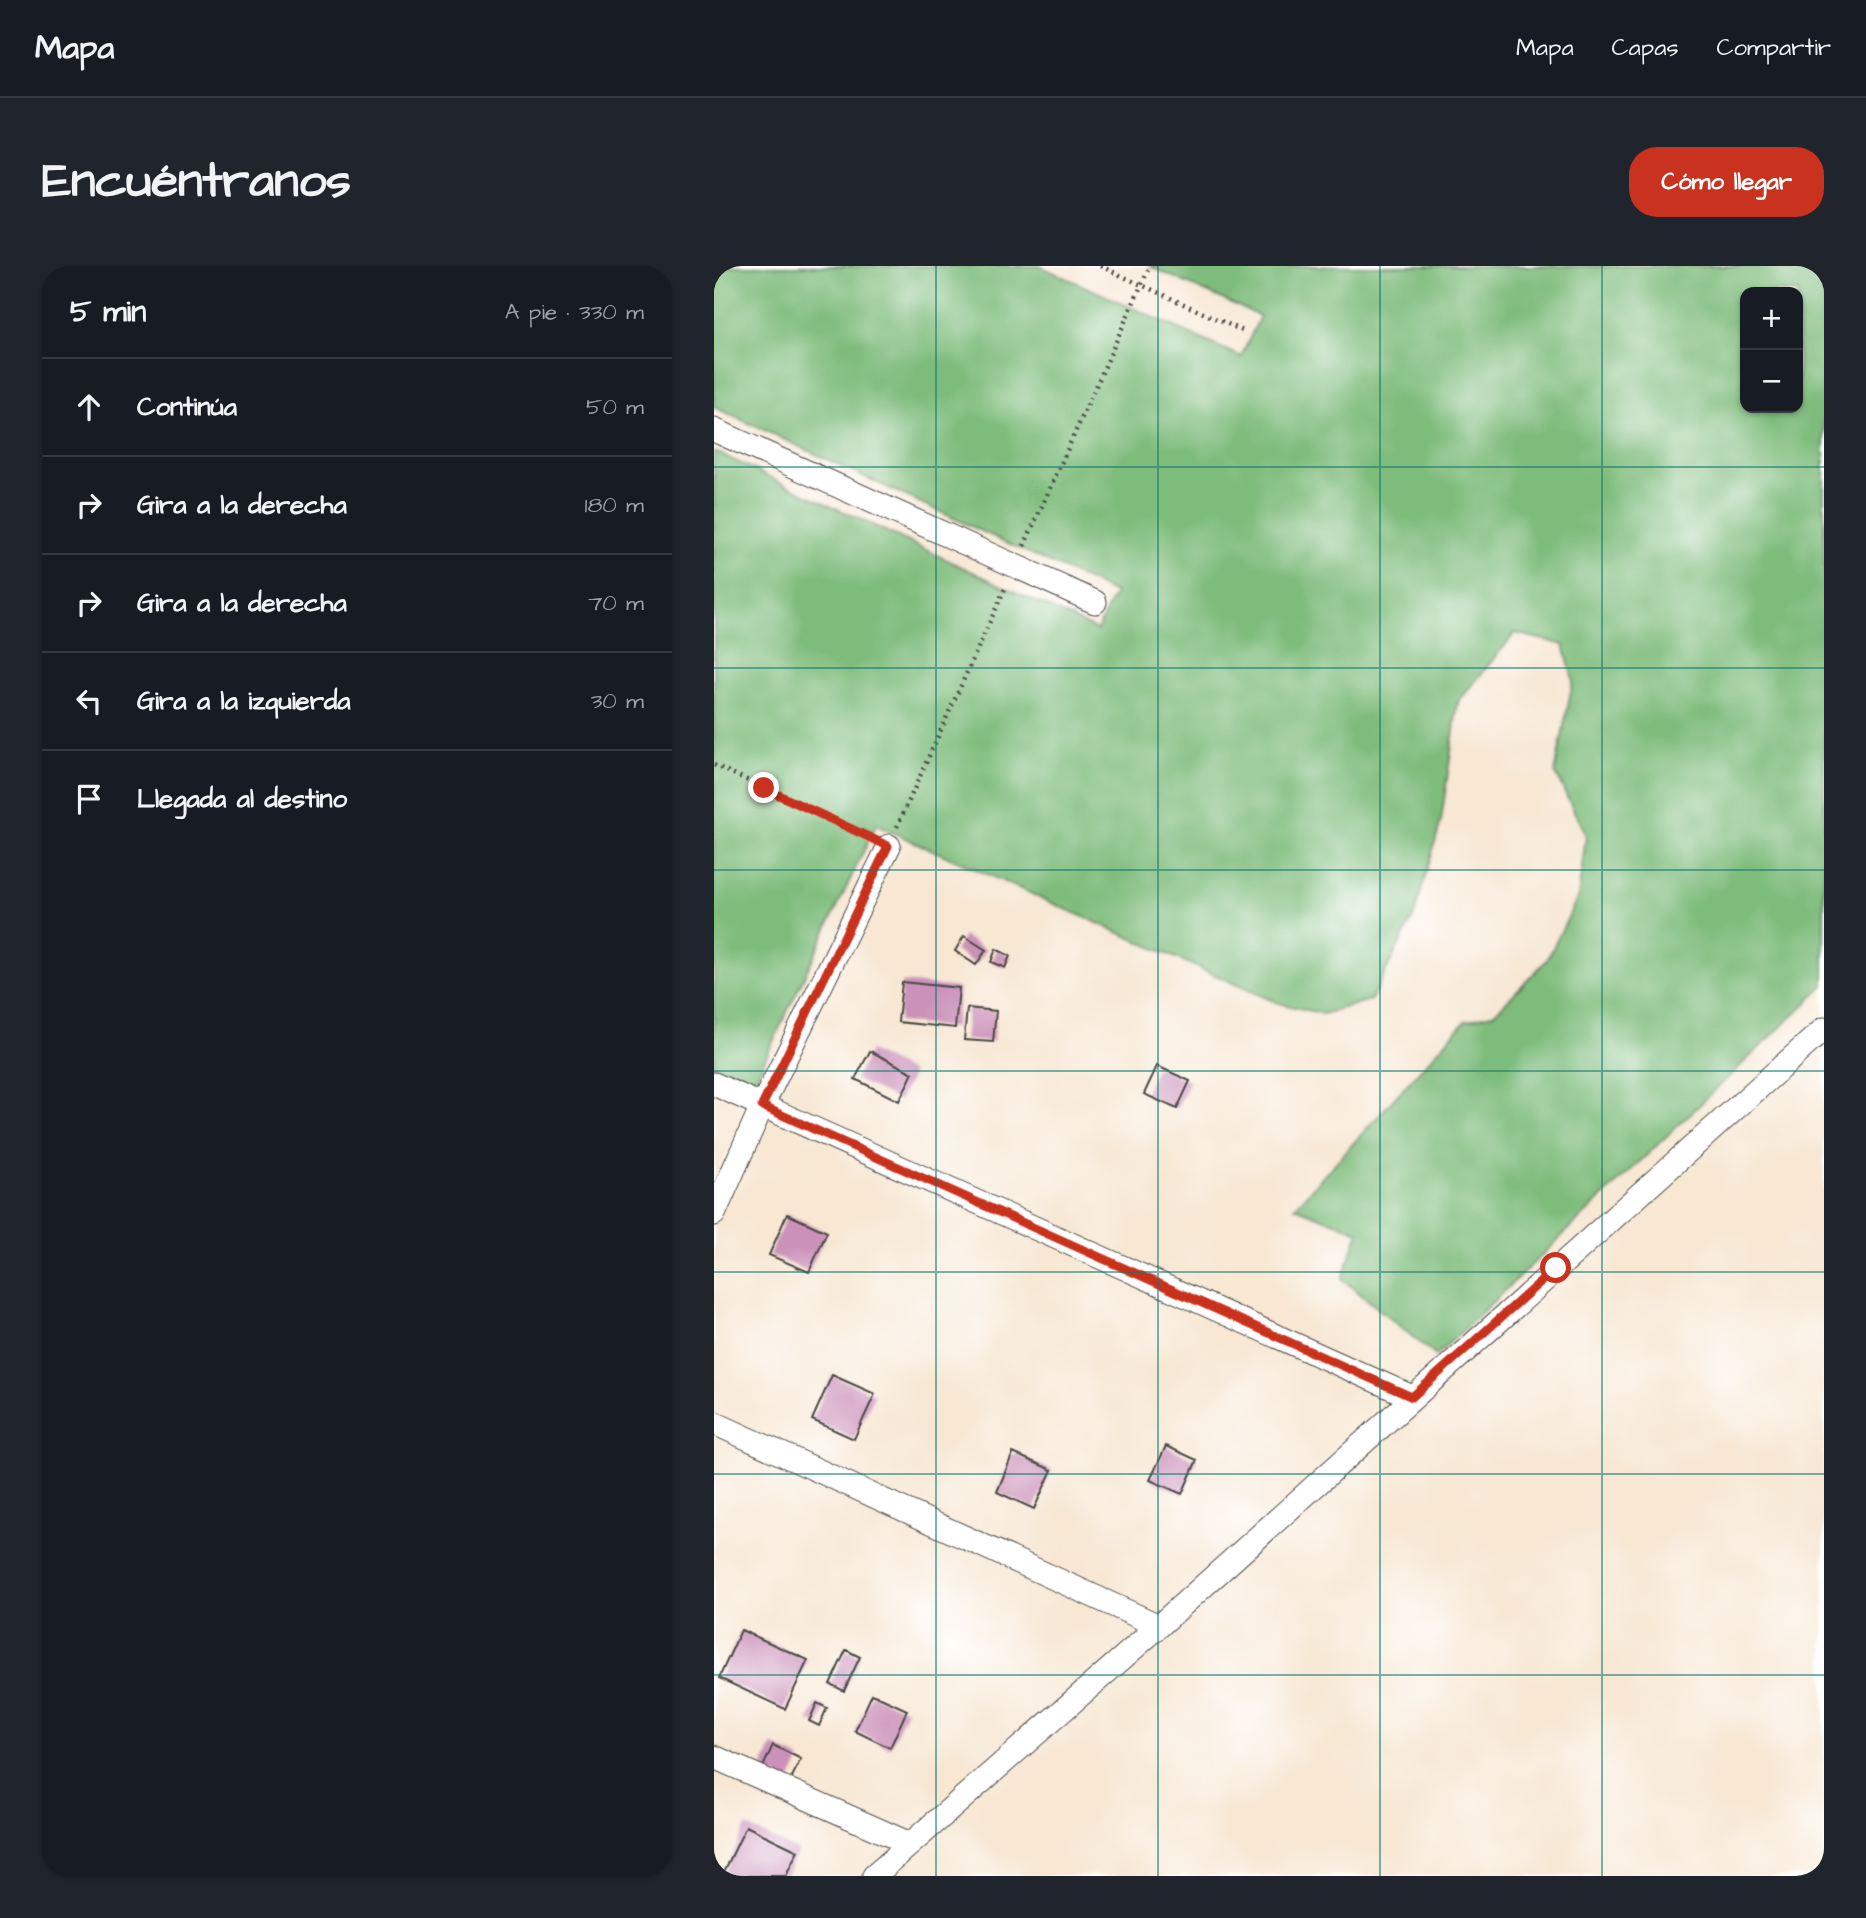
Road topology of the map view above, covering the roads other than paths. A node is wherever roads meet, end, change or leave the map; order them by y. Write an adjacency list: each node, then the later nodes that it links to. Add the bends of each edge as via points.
1 (714, 430): 2 (street)
2 (1095, 603)
3 (888, 846): 6 (street)
4 (1824, 1029): 8 (street)
5 (714, 1084): 6 (street)
6 (762, 1106): 7 (street); 8 (street)
7 (714, 1214)
8 (1412, 1397): 10 (street)
9 (714, 1423): 10 (street)
10 (1158, 1626): 12 (street)
11 (714, 1757): 12 (street)
12 (910, 1844): 13 (street)
13 (874, 1876)

